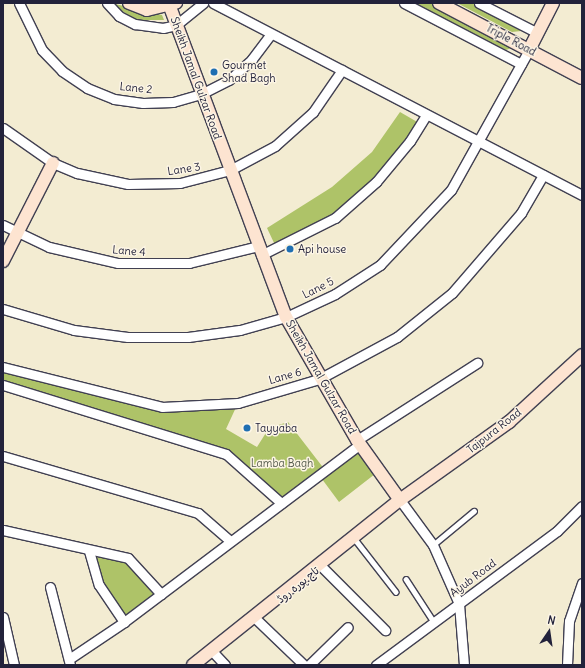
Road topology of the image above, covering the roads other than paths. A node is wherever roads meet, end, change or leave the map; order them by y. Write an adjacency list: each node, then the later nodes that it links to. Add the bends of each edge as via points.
1 (19, 3): 18 (street, Lane 2, via 42,50 62,71 87,88 114,99 144,103 173,102)
2 (107, 3): 11 (street, via 119,16 135,24 163,28)
3 (128, 3): 10 (main road, via 147,10)
4 (203, 3): 11 (street)
5 (213, 3): 13 (street)
6 (404, 3): 15 (street)
7 (439, 3): 14 (main road, Triple Road)
8 (479, 3): 12 (street)
9 (553, 3): 12 (main road)
10 (173, 5): 11 (main road, Sheikh Jamal Gulzar Road)
11 (176, 25): 18 (main road, Sheikh Jamal Gulzar Road)
12 (538, 33): 14 (main road)
13 (271, 34): 16 (street); 18 (street, Lane 2, via 252,59 229,80)
14 (529, 50): 15 (street, Lane 5); 17 (main road, Triple Road)
15 (521, 64): 21 (street, Lane 5)
16 (342, 70): 19 (street); 23 (street, Lane 3, via 313,112 275,146)
17 (582, 78)
18 (201, 94): 23 (main road, Sheikh Jamal Gulzar Road)
19 (426, 115): 21 (street); 28 (street, Lane 4, via 410,142 376,182 335,218)
20 (3, 128): 22 (street, Lane 3)
21 (479, 142): 24 (street); 31 (street, Lane 5, via 451,190 380,264 335,294)
22 (53, 163): 23 (street, Lane 3, via 102,180 128,184 180,183); 27 (main road)
23 (230, 170): 28 (main road, Sheikh Jamal Gulzar Road)
24 (543, 175): 25 (street); 35 (street, Lane 6, via 521,213 452,293 397,337)
25 (582, 195)
26 (3, 225): 27 (street, Lane 4)
27 (17, 233): 28 (street, Lane 4, via 83,257 132,264 189,263); 29 (main road)
28 (260, 251): 31 (main road, Sheikh Jamal Gulzar Road)
29 (3, 261)
30 (3, 309): 31 (street, Lane 5, via 74,330 128,337 188,337 240,330)
31 (286, 317): 35 (main road, Sheikh Jamal Gulzar Road)
32 (582, 354): 39 (main road, Tajpura Road, via 509,422)
33 (477, 363): 37 (street)
34 (3, 367): 35 (street, Lane 6, via 162,407 238,403)
35 (319, 379): 37 (main road, Sheikh Jamal Gulzar Road)
36 (3, 385): 40 (street, via 226,454)
37 (358, 442): 39 (main road, Sheikh Jamal Gulzar Road); 40 (street)
38 (3, 456): 45 (street, via 198,513)
39 (400, 500): 44 (main road, تاج پورہ روڈ); 46 (street, Sheikh Jamal Gulzar Road)
40 (281, 503): 45 (street)
41 (474, 511): 46 (lane)
42 (580, 511): 54 (street, Ayub Road)
43 (3, 530): 47 (street)
44 (354, 538): 48 (main road, تاج پورہ روڈ); 52 (lane)
45 (229, 540): 53 (street)
46 (432, 545): 54 (street, Sheikh Jamal Gulzar Road)
47 (89, 551): 53 (street, via 128,558); 57 (street, via 99,585)
48 (321, 566): 56 (main road, تاج پورہ روڈ); 60 (street)
49 (406, 579): 58 (lane)
50 (582, 583): 71 (street, via 569,621)
51 (50, 587): 62 (street)
52 (396, 592)
53 (160, 594): 57 (street)
54 (459, 604): 58 (street, Ayub Road); 70 (street, Sheikh Jamal Gulzar Road)
55 (3, 617): 63 (street)
56 (256, 618): 61 (main road, تاج پورہ روڈ); 67 (street)
57 (124, 622): 62 (street)
58 (434, 622): 69 (street, Ayub Road)
59 (348, 627): 68 (street)
60 (385, 630)
61 (212, 651): 65 (main road, تاج پورہ روڈ); 66 (street)
62 (70, 662)
63 (14, 664): 64 (street)
64 (4, 665)
65 (193, 665)
66 (225, 665)
67 (304, 665)
68 (308, 665)
69 (376, 665)
70 (464, 665)
71 (567, 665)

